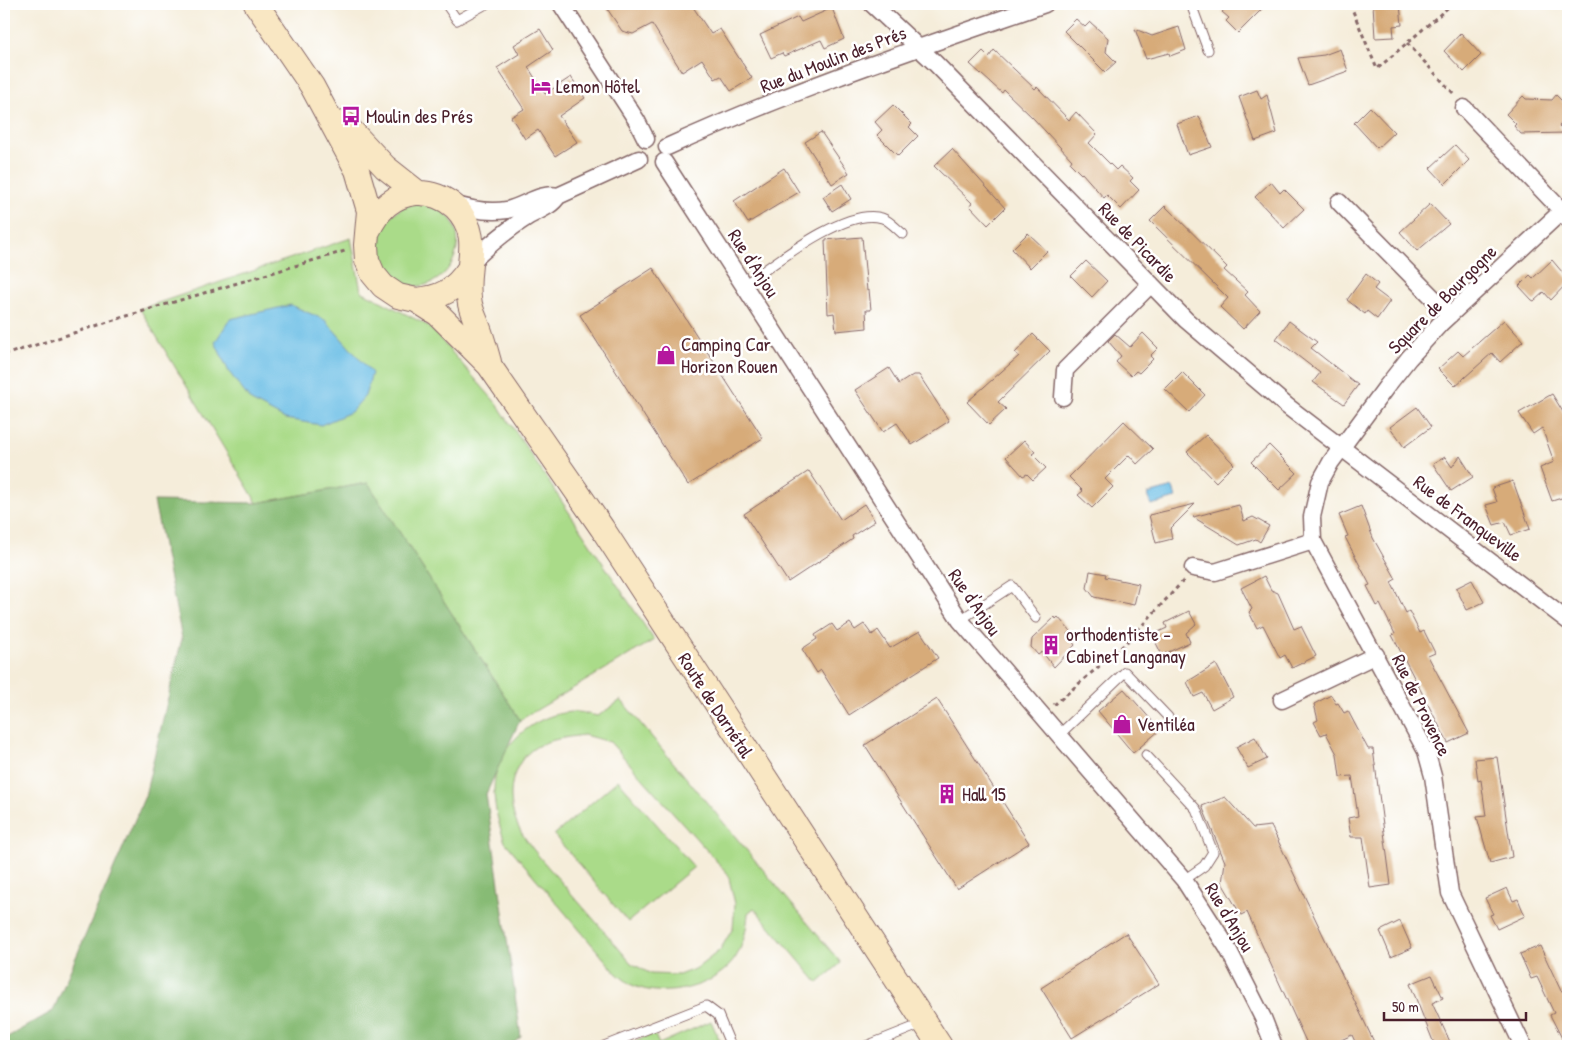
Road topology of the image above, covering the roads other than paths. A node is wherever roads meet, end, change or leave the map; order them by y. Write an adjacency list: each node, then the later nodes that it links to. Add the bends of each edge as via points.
1 (256, 4): 10 (main road)
2 (446, 4): 3 (lane, via 457,20)
3 (486, 4)
4 (561, 4): 12 (street)
5 (872, 4): 8 (street, Rue de Picardie)
6 (1045, 4): 8 (street, Rue du Moulin des Prés)
7 (1191, 4): 9 (lane)
8 (919, 47): 13 (street, Rue du Moulin des Prés, via 814,87); 23 (street, Rue de Picardie)
9 (1208, 50)
10 (312, 86): 15 (main road, via 369,152); 21 (main road, via 357,170 369,211)
11 (1464, 108): 19 (street, Square de Bourgogne)
12 (646, 139): 13 (street, via 658,138); 14 (street, via 638,148)
13 (665, 155): 14 (street, via 660,166 650,167); 24 (street, Rue d'Anjou)
14 (639, 159): 16 (street)
15 (418, 193): 18 (main road); 21 (main road, via 392,201 376,214)
16 (558, 196): 18 (street, via 550,194 508,210 466,208); 22 (street, via 554,202 486,248)
17 (1339, 202): 26 (street)
18 (450, 203): 22 (main road, via 463,216 471,233)
19 (1565, 215): 26 (street, Square de Bourgogne)
20 (903, 234): 24 (lane, via 884,218 870,216 825,229)
21 (367, 238): 25 (main road, via 367,260 373,274 398,296)
22 (469, 266): 25 (main road, via 460,282 448,292 433,299); 27 (main road, via 470,303)
23 (1151, 284): 28 (street, via 1065,370); 29 (street, Rue de Picardie, via 1240,367)
24 (744, 285): 33 (street, Rue d'Anjou)
25 (416, 300): 27 (main road, via 438,314)
26 (1450, 315): 29 (street, Square de Bourgogne, via 1409,358)
27 (489, 365): 41 (main road, Route de Darnétal, via 602,528)
28 (1063, 397)
29 (1342, 448): 30 (street, Rue de Provence, via 1320,482 1312,517); 34 (street, Rue de Franqueville)
30 (1313, 541): 31 (street, via 1215,572); 35 (street, Rue de Provence)
31 (1193, 568)
32 (1036, 618): 33 (lane, via 1012,586)
33 (960, 620): 38 (street, Rue d'Anjou)
34 (1568, 621)
35 (1376, 655): 36 (street); 47 (street, Rue de Provence, via 1419,736 1429,762 1450,893)
36 (1282, 700)
37 (1168, 718): 38 (lane, via 1125,672)
38 (1060, 734): 40 (street, Rue d'Anjou)
39 (1146, 755): 40 (lane, via 1196,809 1213,852 1204,866)
40 (1184, 880): 46 (street, Rue d'Anjou, via 1227,947)
41 (925, 1022): 44 (lane); 45 (main road, Route de Darnétal)
42 (604, 1046): 43 (lane, via 706,1006 718,1015)
43 (731, 1046)
44 (866, 1046)
45 (940, 1046)
46 (1274, 1046)
47 (1523, 1046)

